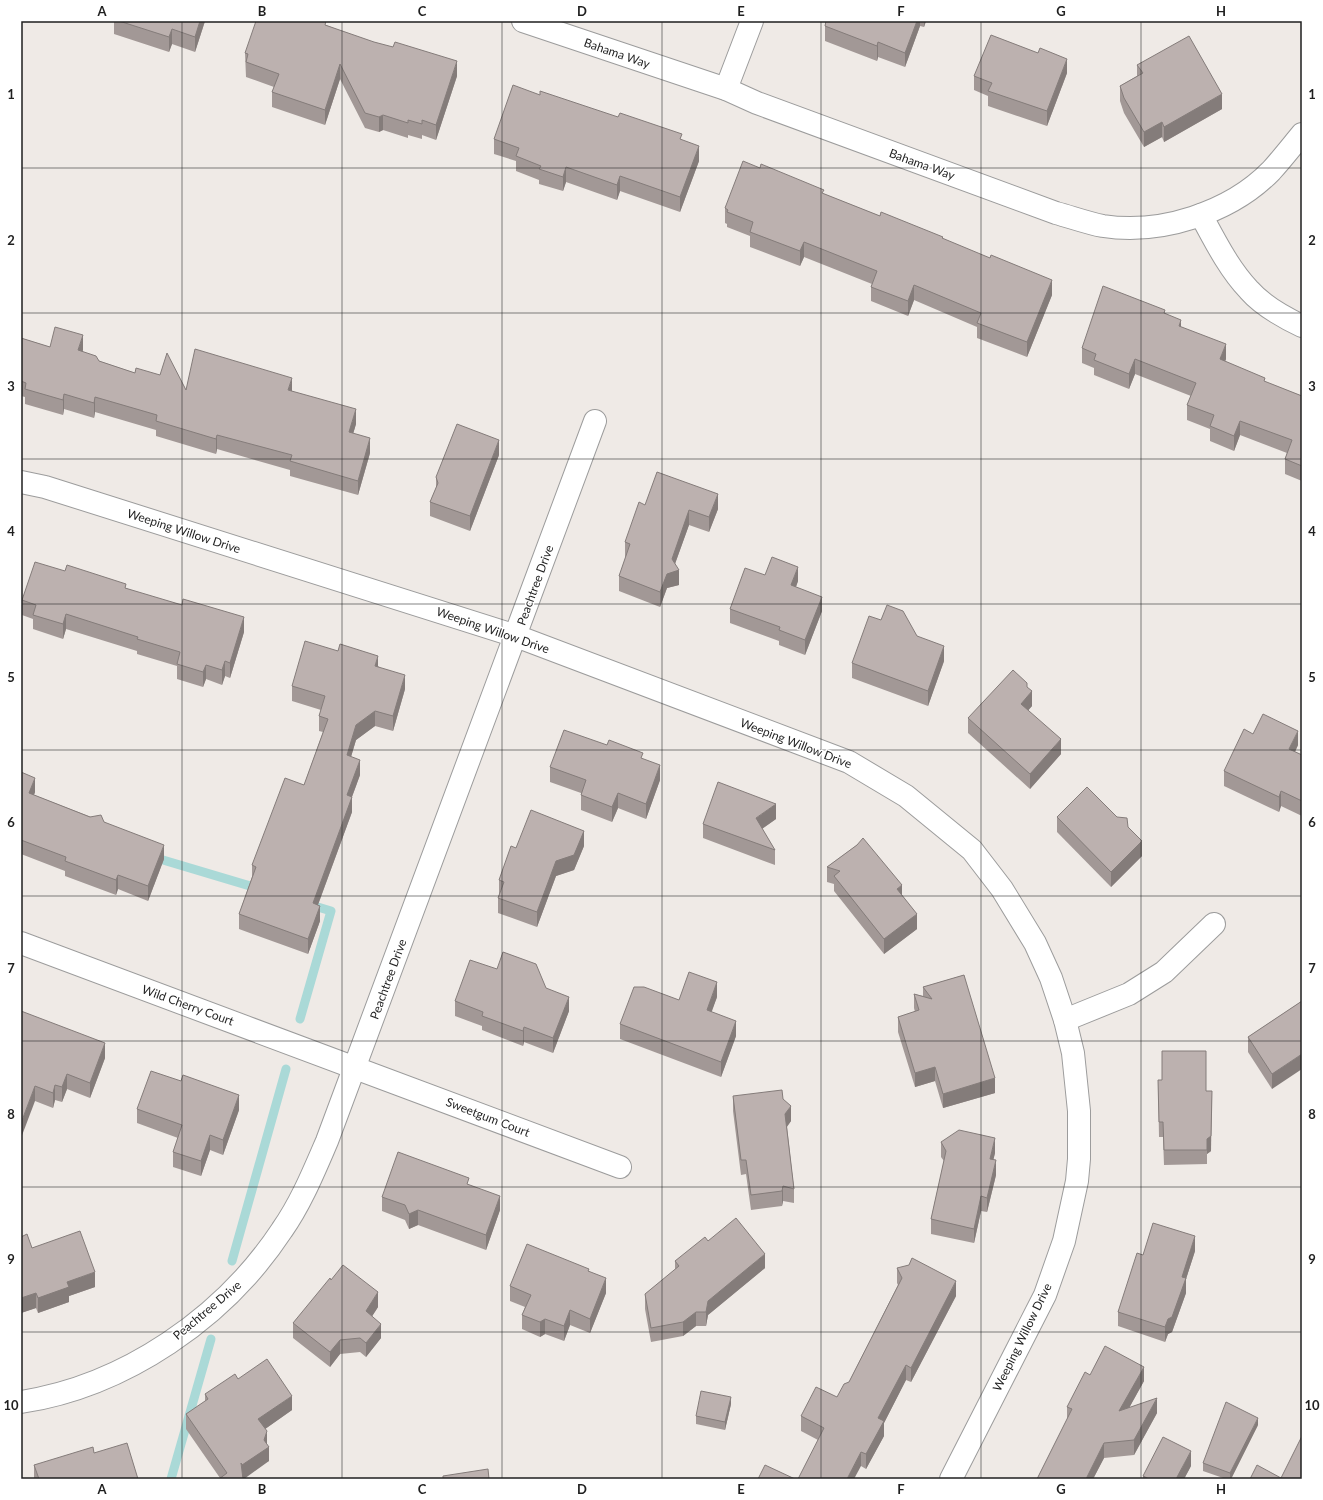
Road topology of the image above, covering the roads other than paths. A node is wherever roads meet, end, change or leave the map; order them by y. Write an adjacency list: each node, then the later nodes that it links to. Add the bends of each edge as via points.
1 (523, 21): 3 (street, Bahama Way)
2 (752, 21): 3 (street)
3 (726, 89): 5 (street, Bahama Way, via 757,103 1056,213 1103,226 1153,227)
4 (1302, 134): 5 (street, Bahama Way, via 1270,172 1238,198)
5 (1201, 215): 6 (street, via 1224,257 1249,291 1281,316)
6 (1302, 326)
7 (595, 421): 9 (street, Peachtree Drive)
8 (21, 482): 9 (street, Weeping Willow Drive, via 44,487)
9 (516, 636): 12 (street, Weeping Willow Drive, via 849,762 906,796 972,850 1002,889 1035,943 1051,978); 13 (street, Peachtree Drive)
10 (1214, 924): 12 (street, via 1164,972 1129,994)
11 (21, 943): 13 (street, Wild Cherry Court)
12 (1065, 1020): 16 (street, Weeping Willow Drive, via 1073,1053 1079,1111 1079,1160 1064,1241 1045,1295)
13 (355, 1068): 14 (street, Sweetgum Court); 15 (street, Peachtree Drive, via 310,1180 282,1230 244,1279 204,1316 163,1347 118,1371 50,1397)
14 (620, 1167)
15 (21, 1402)
16 (950, 1479)

